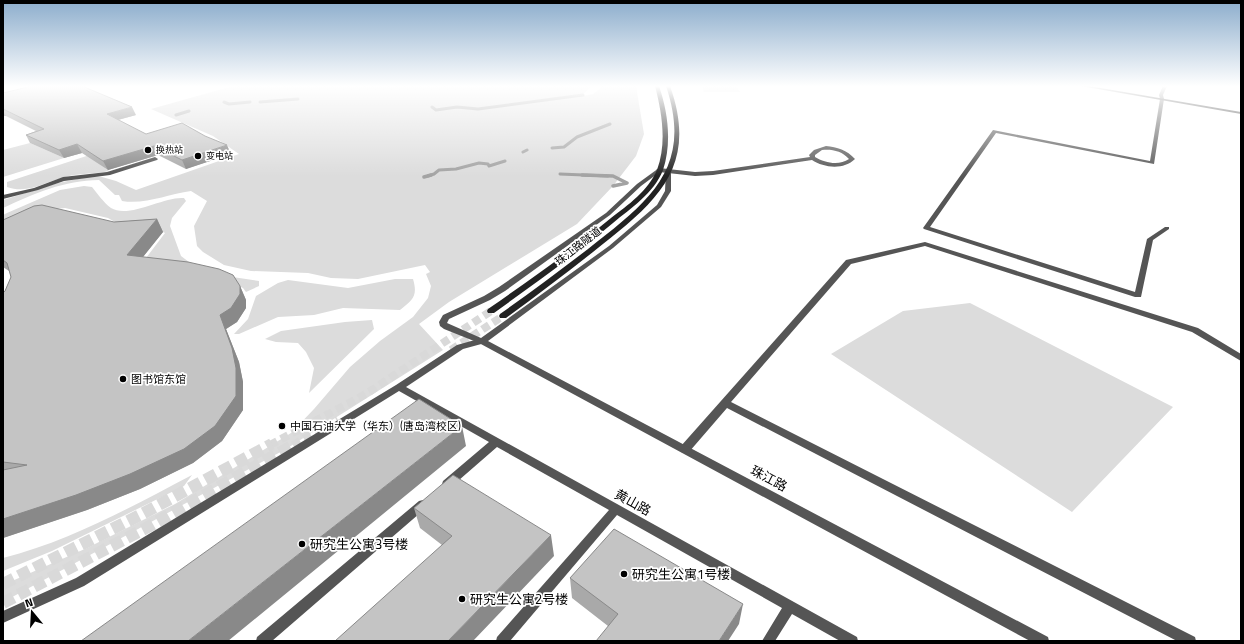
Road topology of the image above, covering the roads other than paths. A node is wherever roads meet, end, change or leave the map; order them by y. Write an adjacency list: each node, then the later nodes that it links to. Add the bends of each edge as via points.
1 (664, 116): 6 (main road, 珠江路隧道, via 665,148)
2 (677, 116): 7 (main road, 珠江路隧道, via 676,148)
3 (1159, 116): 9 (street, via 1152,164 995,131 926,228 1138,295 1150,239)
4 (813, 158): 4 (street, via 822,163 836,165 845,164 852,159 846,153 827,149 816,151); 7 (street, via 713,173)
5 (155, 159): 8 (street, via 108,174 63,179)
6 (659, 170): 7 (street); 10 (main road, 珠江路隧道, via 637,200); 12 (street, 珠江路, via 608,214 515,280 487,298 444,319 445,326)
7 (669, 171): 11 (main road, 珠江路隧道, via 649,202 609,236); 12 (street, via 668,191 659,206 605,252)
8 (3, 197)
9 (1167, 228)
10 (491, 311)
11 (503, 316)
12 (482, 341): 14 (street, via 460,347); 17 (street, 珠江路)
13 (1241, 358): 15 (street, via 1195,330 925,244 849,262)
14 (399, 387): 16 (street, 黄山路); 20 (street, via 80,582)
15 (725, 403): 17 (street); 26 (street)
16 (497, 441): 18 (street, 黄山路); 21 (street)
17 (685, 449): 25 (street, 珠江路)
18 (616, 508): 19 (street, 黄山路); 22 (street)
19 (790, 606): 23 (street); 24 (street, 黄山路)
20 (3, 617)
21 (262, 641)
22 (502, 641)
23 (768, 641)
24 (852, 641)
25 (1043, 641)
26 (1190, 641)

